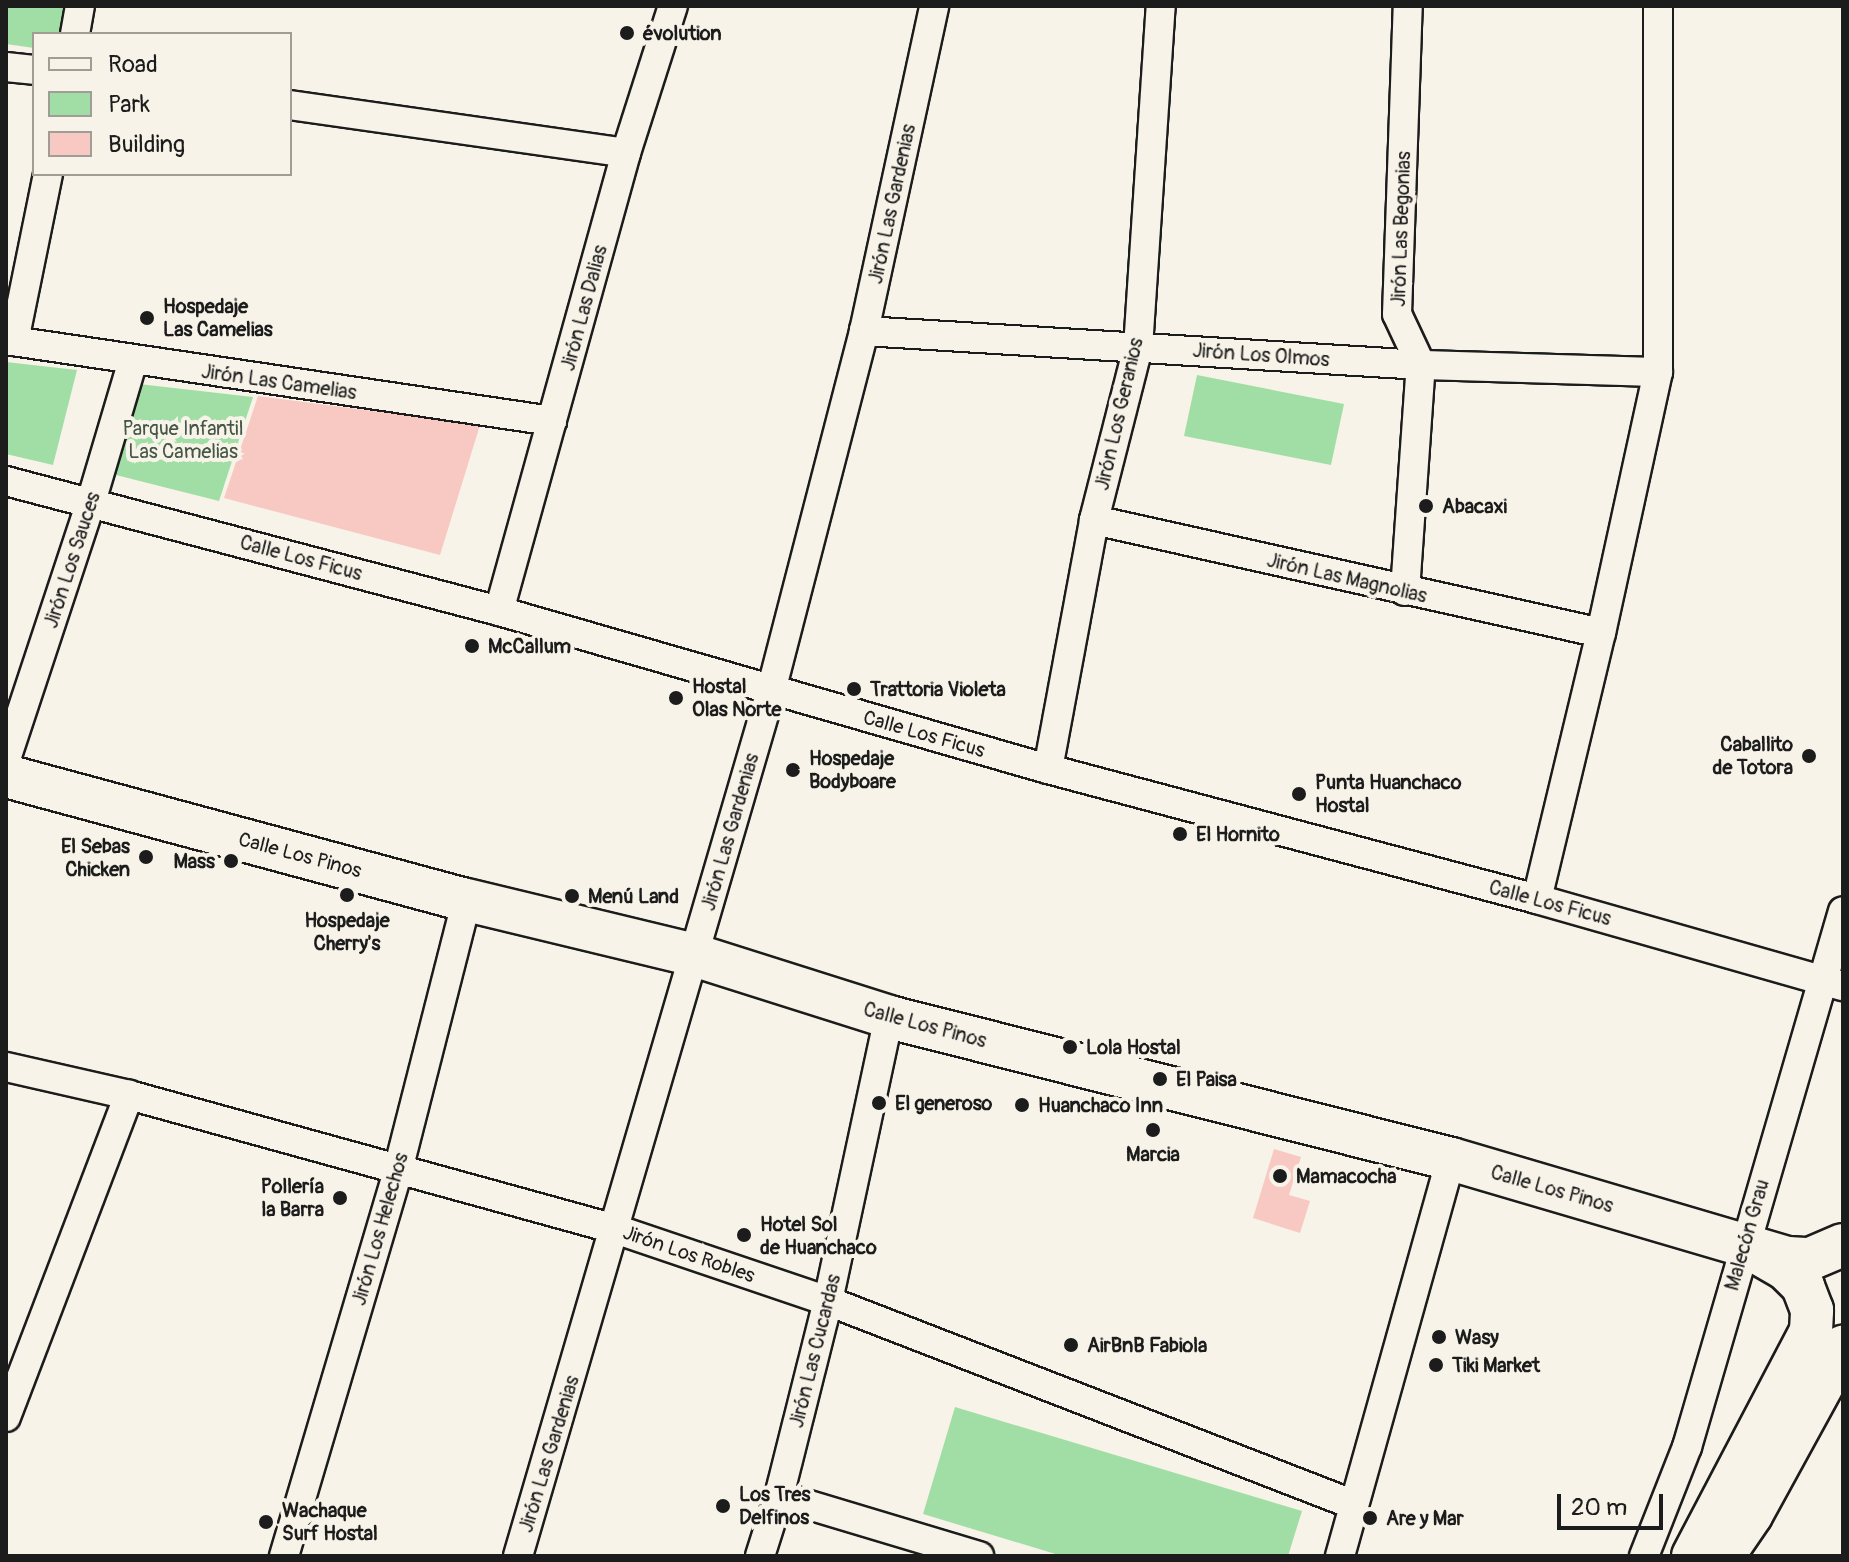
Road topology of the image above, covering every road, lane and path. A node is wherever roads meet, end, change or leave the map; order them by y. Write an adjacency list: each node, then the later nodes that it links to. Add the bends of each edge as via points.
1 (80, 6): 7 (street)
2 (673, 6): 11 (street, Jirón Las Dalias)
3 (934, 6): 13 (street, Jirón Las Gardenias)
4 (1161, 6): 15 (street, Jirón Los Geranios)
5 (1408, 6): 17 (street, Jirón Las Begonias, via 1397,314)
6 (1658, 6): 18 (street)
7 (75, 32)
8 (6, 67): 9 (street)
9 (32, 70)
10 (292, 105): 11 (street)
11 (626, 153): 19 (street, Jirón Las Dalias)
12 (48, 176): 14 (street)
13 (864, 331): 15 (street, Jirón Los Olmos); 26 (street, Jirón Las Gardenias)
14 (10, 340): 16 (street, Jirón Las Camelias)
15 (1138, 348): 17 (street, Jirón Los Olmos); 22 (street, Jirón Los Geranios)
16 (133, 360): 19 (street, Jirón Las Camelias); 21 (street, Jirón Los Sauces)
17 (1421, 365): 18 (street, Jirón Los Olmos); 23 (street, Jirón Las Begonias)
18 (1658, 372): 25 (street)
19 (552, 421): 24 (street, Jirón Las Dalias)
20 (6, 481): 21 (street, Calle Los Ficus)
21 (91, 502): 24 (street, Calle Los Ficus); 27 (street, Jirón Los Sauces)
22 (1094, 520): 23 (street, Jirón Las Magnolias); 28 (street, Jirón Los Geranios)
23 (1405, 591): 25 (street, Jirón Las Magnolias)
24 (499, 611): 26 (street, Calle Los Ficus)
25 (1601, 633): 30 (street)
26 (771, 691): 28 (street, Calle Los Ficus); 33 (street, Jirón Las Gardenias)
27 (6, 759)
28 (1048, 769): 30 (street, Calle Los Ficus)
29 (6, 776): 31 (main road, Calle Los Pinos)
30 (1537, 899): 34 (street, Calle Los Ficus)
31 (467, 900): 33 (main road, Calle Los Pinos); 39 (street, Jirón Los Helechos)
32 (1843, 911): 34 (street, Malecón Grau)
33 (694, 955): 35 (main road, Calle Los Pinos); 40 (street, Jirón Las Gardenias)
34 (1832, 982): 41 (street, Malecón Grau)
35 (889, 1017): 38 (main road, Calle Los Pinos); 43 (street, Jirón Las Cucardas)
36 (6, 1067): 37 (street, Jirón Los Robles)
37 (129, 1095): 39 (street, Jirón Los Robles); 45 (street)
38 (1451, 1159): 41 (main road, Calle Los Pinos); 47 (street)
39 (398, 1170): 40 (street, Jirón Los Robles); 48 (street, Jirón Los Helechos)
40 (615, 1229): 43 (street, Jirón Los Robles); 49 (street, Jirón Las Gardenias)
41 (1744, 1245): 42 (main road, Calle Los Pinos, via 1810,1259); 53 (street, Malecón Grau, via 1687,1447); 54 (main road, via 1786,1269 1803,1286 1812,1310 1811,1331)
42 (1843, 1245)
43 (828, 1301): 46 (street, Jirón Las Cucardas); 47 (street, Jirón Los Robles)
44 (1843, 1347): 55 (main road)
45 (6, 1417)
46 (779, 1496): 50 (street, Jirón Las Cucardas); 51 (street)
47 (1352, 1504): 52 (street)
48 (284, 1556)
49 (518, 1556)
50 (760, 1556)
51 (979, 1556)
52 (1340, 1556)
53 (1644, 1556)
54 (1693, 1556)
55 (1723, 1556)

